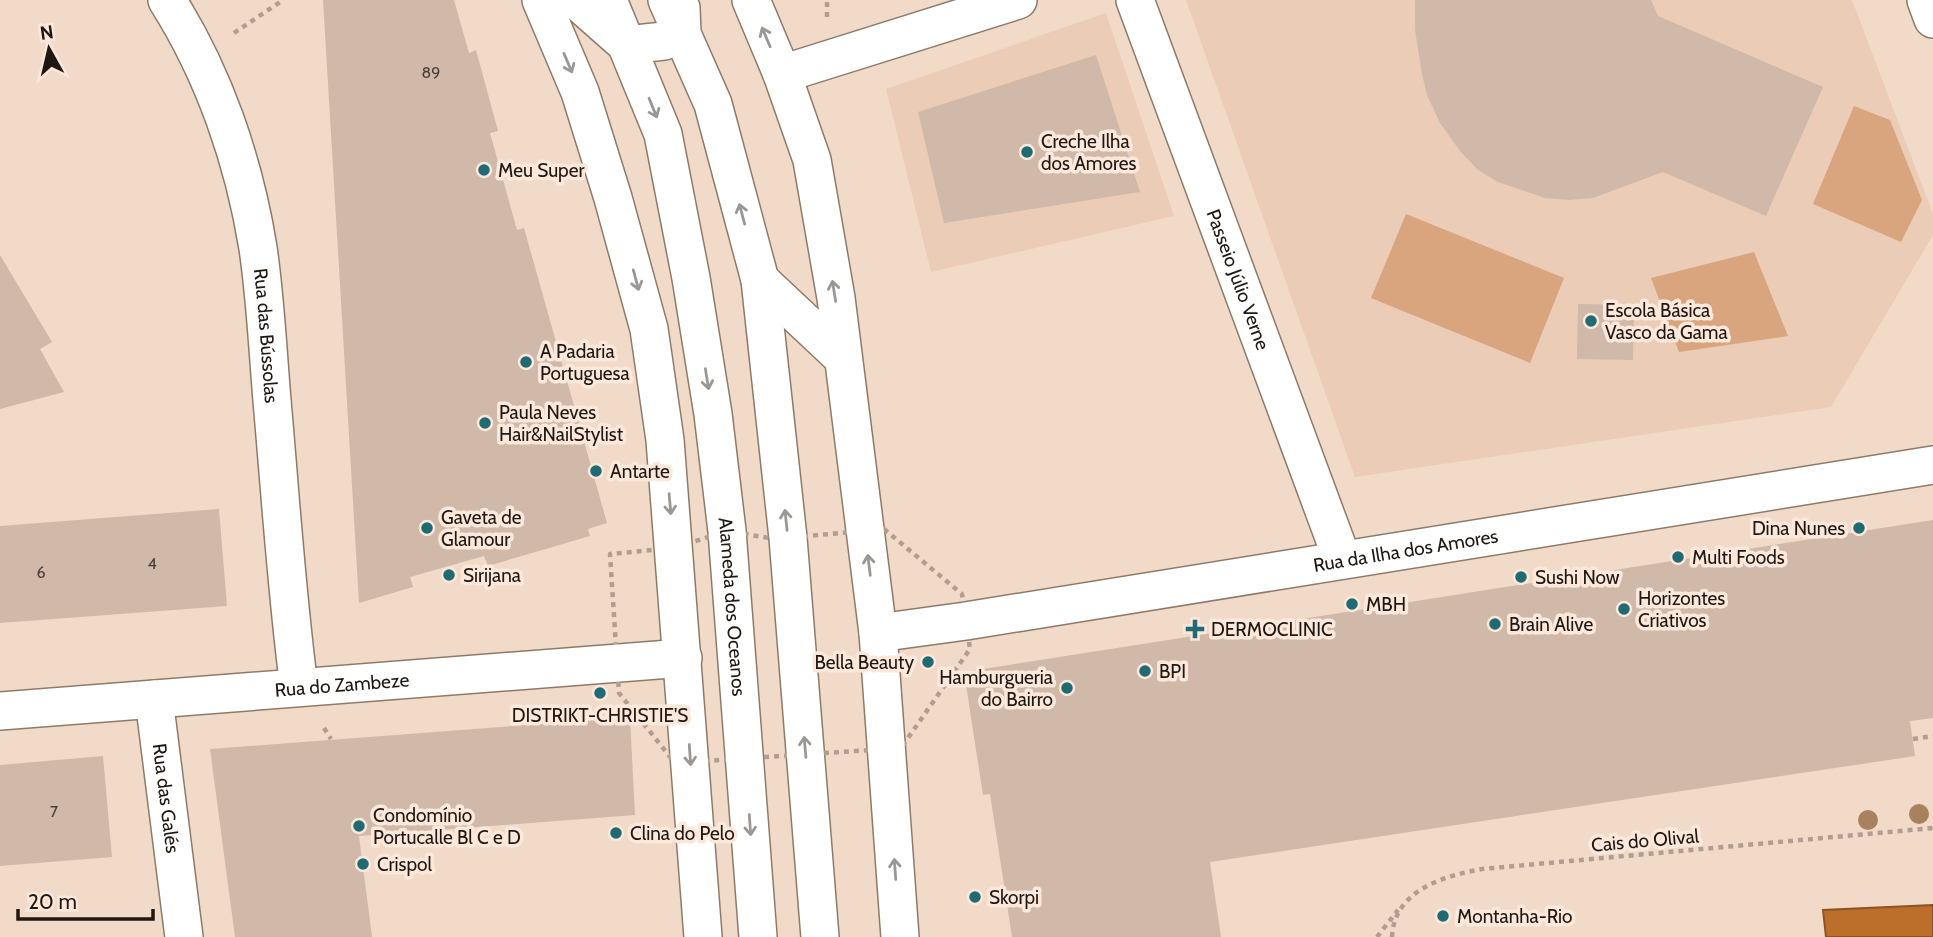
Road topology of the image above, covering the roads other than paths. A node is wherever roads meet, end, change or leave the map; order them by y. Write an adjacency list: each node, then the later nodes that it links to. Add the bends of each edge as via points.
1 (167, 0): 22 (street, Rua das Bússolas, via 200,57 222,112 258,246)
2 (541, 0): 17 (street, Alameda dos Oceanos, one-way to 17, via 580,92 613,198 649,329)
3 (576, 0): 12 (street, Alameda dos Oceanos)
4 (608, 0): 12 (street, Alameda dos Oceanos)
5 (667, 0): 10 (street)
6 (751, 0): 13 (street, one-way to 6)
7 (1018, 0): 13 (street)
8 (1135, 0): 19 (street, Passeio Júlio Verne)
9 (1926, 0): 11 (street)
10 (681, 16): 12 (street, via 664,40); 15 (street, one-way to 10, via 713,104)
11 (1933, 19)
12 (627, 45): 14 (street, Alameda dos Oceanos, one-way to 14, via 663,134)
13 (782, 74): 16 (street, one-way to 13, via 812,160)
14 (691, 278): 17 (street, Alameda dos Oceanos); 27 (street, Alameda dos Oceanos, one-way to 27, via 727,531)
15 (760, 280): 16 (street); 28 (street, one-way to 15, via 788,538)
16 (843, 358): 20 (street, one-way to 16)
17 (665, 440): 21 (street, Alameda dos Oceanos, one-way to 21)
18 (1933, 465): 19 (street, Rua da Ilha dos Amores)
19 (1342, 559): 20 (street, Rua da Ilha dos Amores)
20 (878, 633): 29 (street, one-way to 20)
21 (682, 658): 22 (street, Rua do Zambeze); 26 (street, Alameda dos Oceanos, one-way to 26)
22 (299, 687): 23 (street, Rua do Zambeze)
23 (154, 699): 24 (street, Rua do Zambeze); 25 (street, Rua das Galés)
24 (0, 711)
25 (184, 937)
26 (703, 937)
27 (758, 937)
28 (820, 937)
29 (900, 937)

